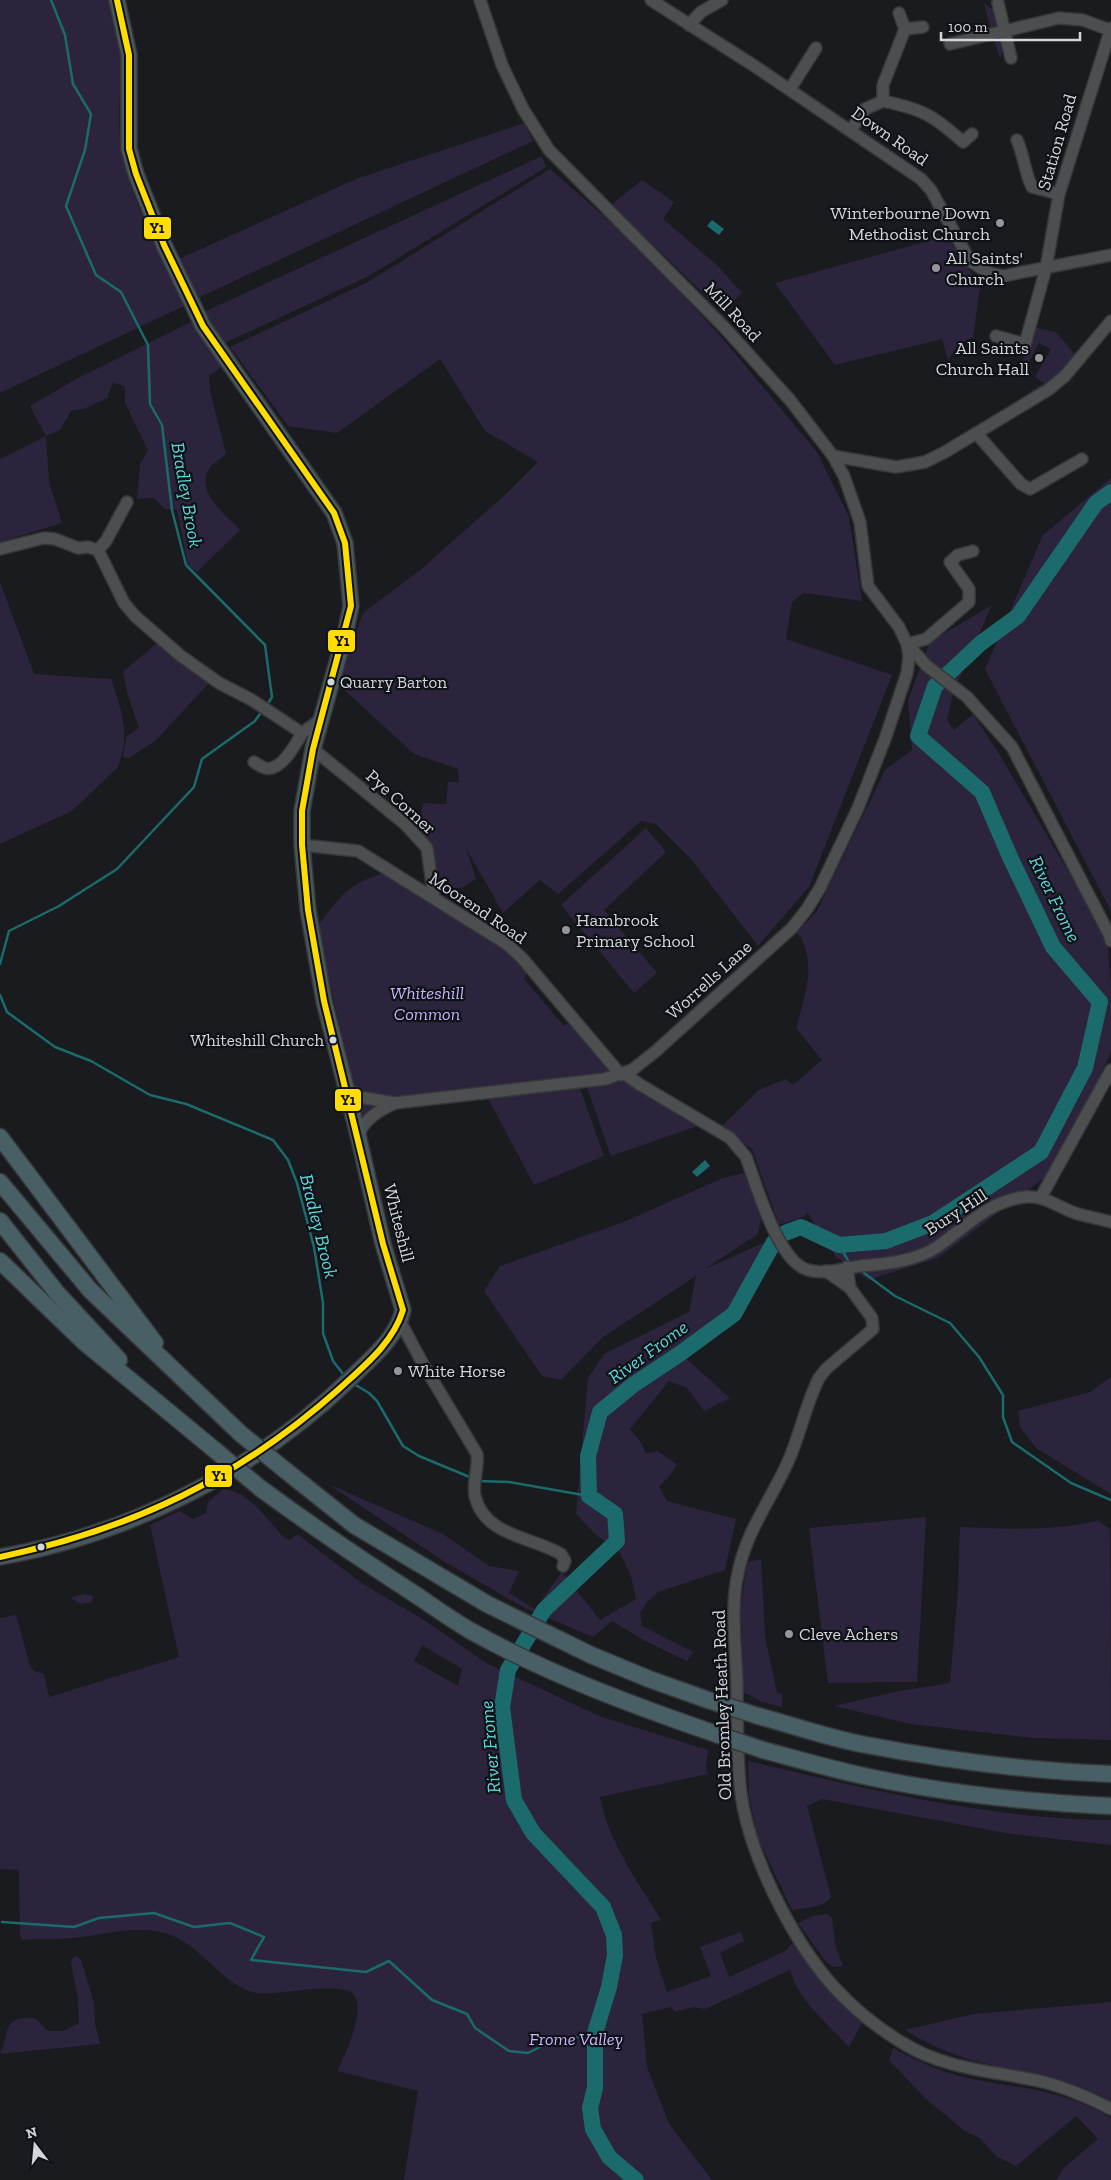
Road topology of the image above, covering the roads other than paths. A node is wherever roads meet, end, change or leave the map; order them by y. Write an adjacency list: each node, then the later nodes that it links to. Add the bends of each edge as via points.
1 (117, 0): 33 (main road, Whiteshill, via 129,55 129,148 164,245 203,326 317,488 340,527 349,572 351,606)
2 (480, 0): 26 (street, Mill Road, via 502,65 523,109 549,150 725,328 790,400)
3 (651, 0): 7 (street, Down Road)
4 (722, 0): 7 (street, via 701,12)
5 (998, 3): 11 (street)
6 (899, 13): 10 (street)
7 (688, 25): 15 (street, Down Road)
8 (923, 27): 10 (street)
9 (1111, 29): 11 (street, via 1083,20 1059,18); 20 (street, Station Road)
10 (905, 30): 16 (street, via 883,85)
11 (1005, 30): 12 (street); 14 (street)
12 (950, 44)
13 (816, 48): 15 (street)
14 (1011, 58)
15 (790, 89): 17 (street, Down Road)
16 (882, 101): 17 (street, via 865,109); 18 (street, via 915,107 931,115 963,142)
17 (851, 130): 22 (street, Down Road, via 922,179 967,256 979,268 1002,276)
18 (972, 134)
19 (1017, 140): 20 (street, via 1020,161 1032,188)
20 (1060, 194): 22 (street, Station Road)
21 (1111, 255): 22 (street, Down Road)
22 (1046, 268): 24 (street, Station Road, via 1025,344)
23 (1111, 320): 25 (street, via 1065,376 1048,390)
24 (996, 336)
25 (976, 433): 26 (street, via 925,462 896,467); 27 (street, via 1021,484 1030,489)
26 (832, 456): 32 (street, Mill Road, via 844,476 860,522 868,586 899,627)
27 (1082, 459)
28 (127, 502): 30 (street)
29 (0, 548): 30 (street, via 44,538)
30 (98, 550): 34 (street, via 124,603 135,616 181,656 219,683)
31 (973, 551): 32 (street, via 958,555 950,562 969,589 969,602 926,639)
32 (907, 644): 39 (street, Mill Road, via 927,666 967,697 1012,747); 41 (street, Worrells Lane, via 907,673 885,739 858,808 807,908 792,928 656,1051)
33 (320, 720): 34 (street); 35 (main road, Whiteshill)
34 (302, 733): 36 (street, via 296,745 274,767 266,769)
35 (313, 749): 37 (main road, Whiteshill, via 302,811); 38 (street, Pye Corner, via 405,824 427,848)
36 (254, 762)
37 (302, 845): 38 (street, Moorend Road, via 358,851); 42 (main road, Whiteshill, via 308,910 324,1001)
38 (434, 898): 41 (street, Moorend Road, via 506,944 522,958)
39 (1110, 937)
40 (1111, 1070): 47 (street)
41 (623, 1074): 43 (street, Worrells Lane, via 605,1079); 52 (street, Moorend Road, via 730,1138 746,1157 774,1232 796,1264 810,1271)
42 (346, 1087): 43 (street, via 359,1097); 44 (main road, Whiteshill)
43 (394, 1103): 44 (street, Worrells Lane, via 376,1112 364,1123)
44 (358, 1135): 54 (main road, Whiteshill, via 383,1244 401,1302)
45 (0, 1137): 55 (highway)
46 (0, 1182): 55 (highway, via 90,1290)
47 (1041, 1197): 49 (street, via 1077,1214); 51 (street, Bury Hill, via 993,1206 936,1248 910,1258)
48 (0, 1221): 56 (highway, via 56,1293)
49 (1111, 1222)
50 (0, 1261): 56 (highway, via 84,1342)
51 (847, 1267): 52 (street, Moorend Road); 53 (street, Old Bromley Heath Road)
52 (826, 1271): 53 (street, Old Bromley Heath Road)
53 (850, 1288): 61 (street, Old Bromley Heath Road, via 872,1318 873,1329 819,1378 787,1466 749,1536 738,1573 735,1634 740,1784 749,1834 786,1915 818,1967 836,1989 873,2021 930,2057 971,2070 1060,2087)
54 (400, 1321): 57 (main road, via 394,1333 335,1393 299,1426 248,1461 167,1503 96,1533 55,1546); 58 (street, via 477,1454 474,1480 479,1508 486,1520 561,1554 565,1561)
55 (182, 1380): 59 (highway, bridge, via 241,1434 354,1524 487,1604 592,1655 708,1700 859,1743 969,1763 1052,1772)
56 (157, 1403): 60 (highway, bridge, via 260,1488 338,1544 470,1630 581,1684 763,1750 854,1774 956,1793)
57 (0, 1557)
58 (563, 1566)
59 (1111, 1774)
60 (1111, 1806)
61 (1111, 2109)

